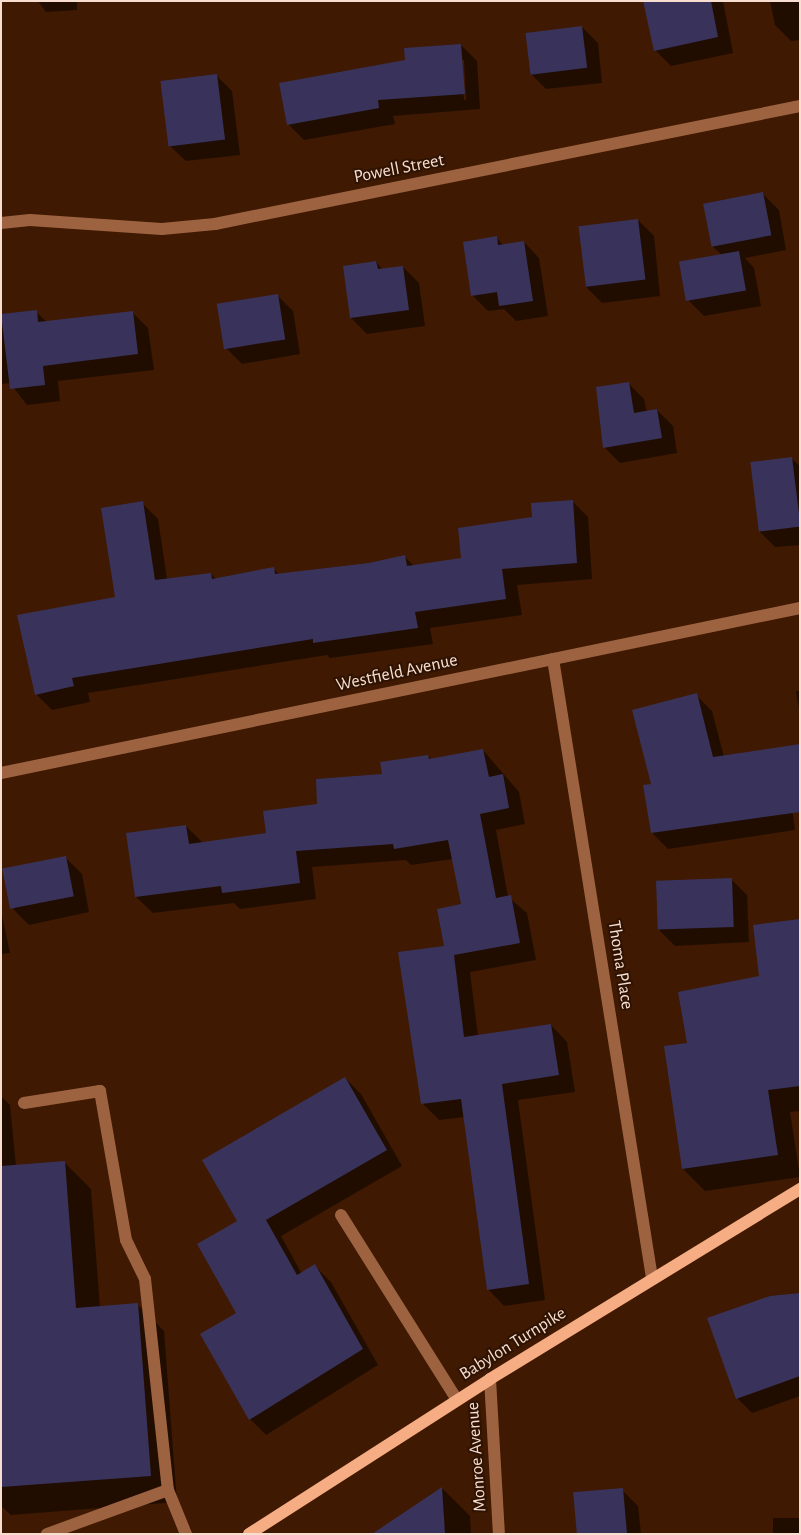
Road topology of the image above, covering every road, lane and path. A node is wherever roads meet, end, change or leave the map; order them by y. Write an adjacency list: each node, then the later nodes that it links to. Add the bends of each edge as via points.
1 (800, 106): 2 (street, Powell Street, via 215,224 162,229 30,220)
2 (1, 223)
3 (800, 608): 4 (street, Westfield Avenue)
4 (553, 659): 5 (street, Westfield Avenue); 9 (street, Thoma Place)
5 (1, 773)
6 (24, 1102): 12 (street, via 100,1091 126,1240 145,1278)
7 (800, 1189): 9 (main road, Babylon Turnpike)
8 (341, 1215): 11 (street)
9 (652, 1278): 10 (main road, Babylon Turnpike)
10 (490, 1379): 11 (main road, Babylon Turnpike); 16 (street, Monroe Avenue)
11 (457, 1400): 15 (main road, Babylon Turnpike)
12 (168, 1490): 13 (street); 14 (street)
13 (48, 1534)
14 (186, 1534)
15 (249, 1534)
16 (499, 1534)

